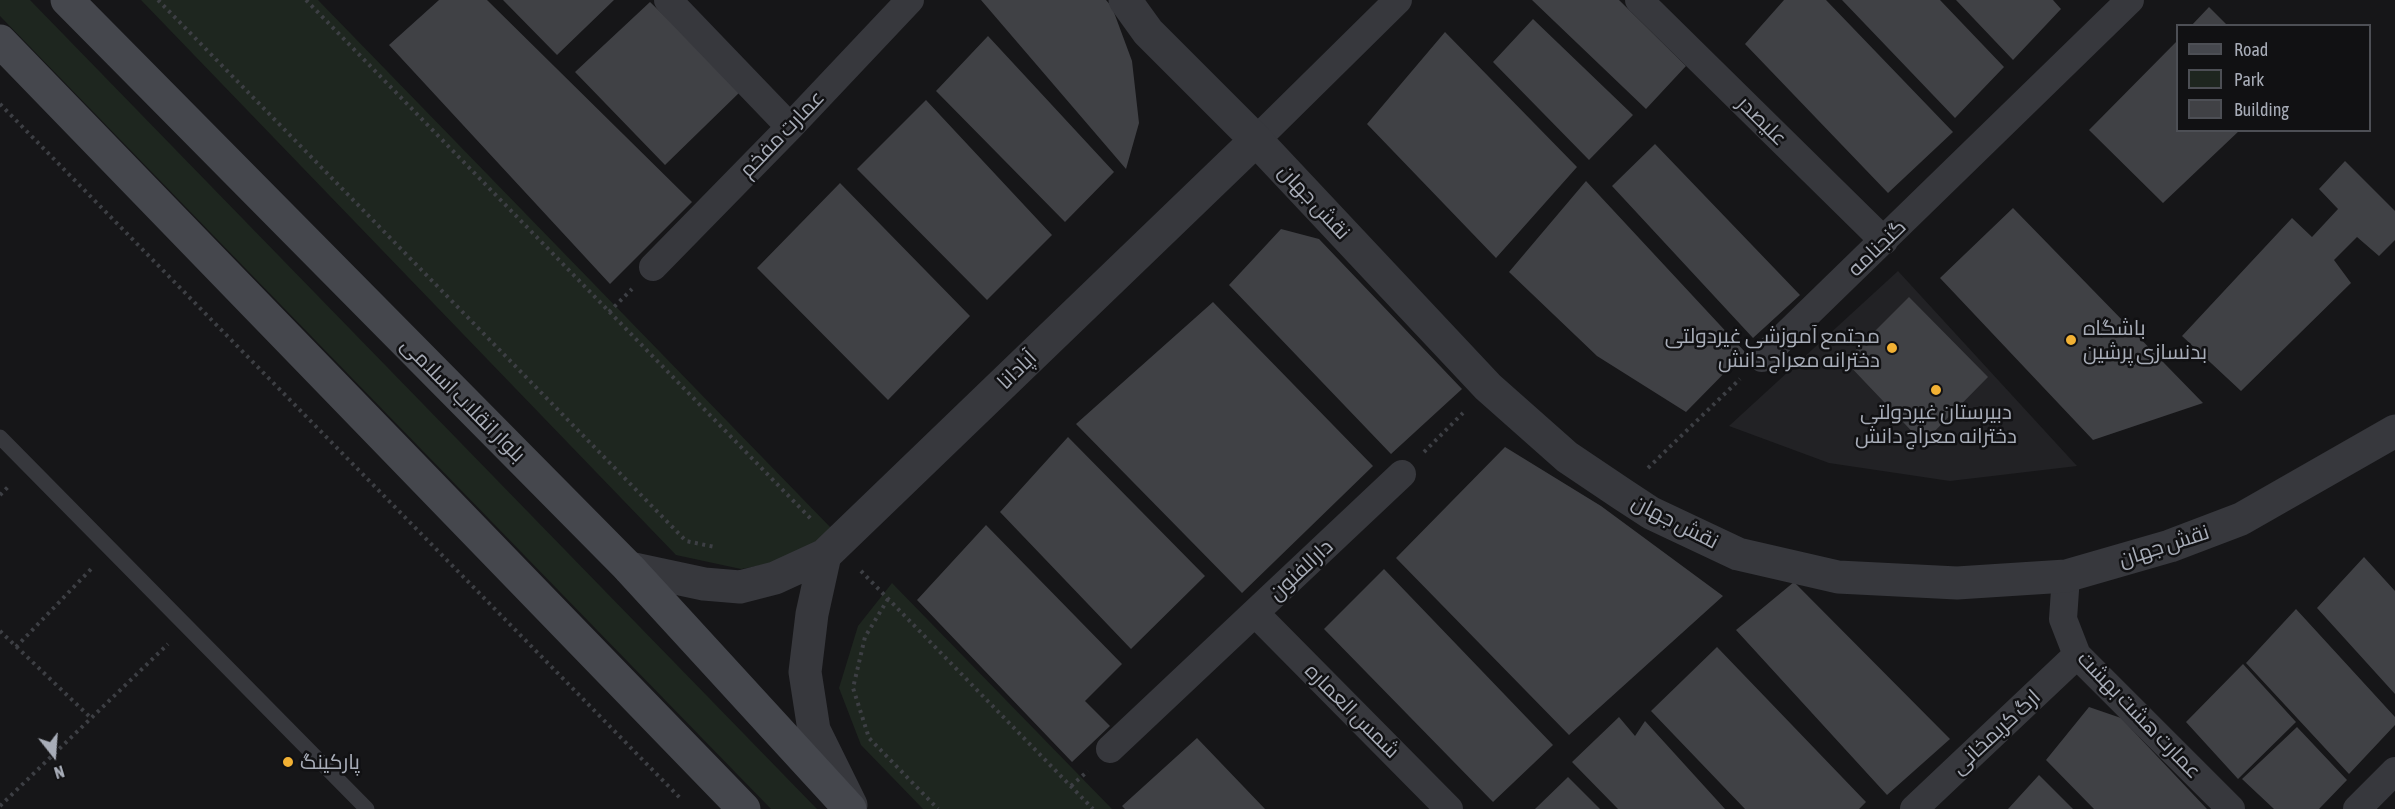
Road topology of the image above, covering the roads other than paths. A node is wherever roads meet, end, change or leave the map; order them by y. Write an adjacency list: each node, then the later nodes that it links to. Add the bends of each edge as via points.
1 (67, 0): 18 (main road, بلوار انقلاب اسلامی)
2 (668, 0): 9 (street)
3 (910, 0): 9 (street, عمارت مفخم)
4 (1125, 0): 10 (street, نقش جهان, via 1148,32)
5 (1398, 0): 10 (street, آپادانا)
6 (1639, 0): 11 (street, علیصدر)
7 (2130, 0): 11 (street, گنجنامه)
8 (0, 41): 25 (main road)
9 (790, 127): 12 (street, عمارت مفخم)
10 (1256, 140): 17 (street, آپادانا); 19 (street, نقش جهان, via 1488,387 1566,457 1651,513 1738,554 1838,577 1958,584)
11 (1884, 241): 13 (street, گنجنامه)
12 (653, 267)
13 (1762, 358)
14 (2395, 431): 19 (street, نقش جهان, via 2241,519 2170,546)
15 (0, 437): 24 (lane)
16 (1402, 474): 20 (street, دارالفنون)
17 (830, 550): 18 (street, via 775,578 740,587 704,584); 26 (street, via 812,614 805,672 814,730)
18 (629, 568): 26 (main road, بلوار انقلاب اسلامی)
19 (2066, 576): 21 (street, عمارت هشت بهشت, via 2063,619)
20 (1256, 613): 22 (street, دارالفنون); 27 (street, شمس العماره)
21 (2078, 655): 28 (street, ارگ کریمخانی); 29 (street, عمارت هشت بهشت)
22 (1110, 749)
23 (2395, 771): 30 (street)
24 (367, 809)
25 (744, 809)
26 (851, 809)
27 (1449, 809)
28 (1914, 809)
29 (2231, 809)
30 (2357, 809)

